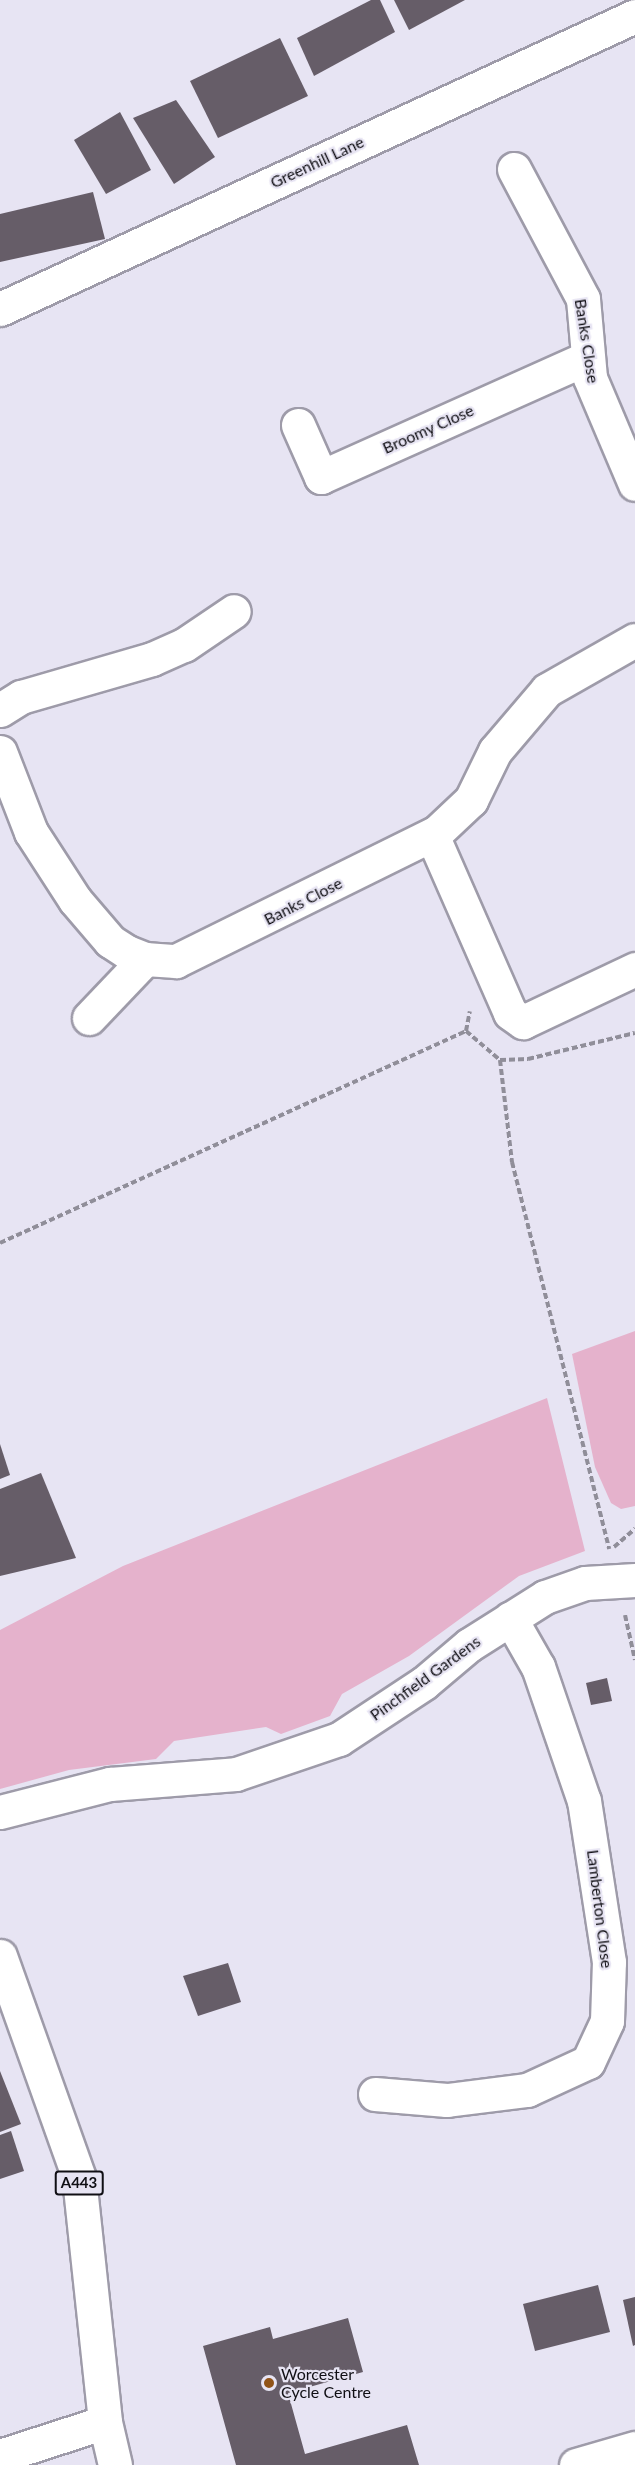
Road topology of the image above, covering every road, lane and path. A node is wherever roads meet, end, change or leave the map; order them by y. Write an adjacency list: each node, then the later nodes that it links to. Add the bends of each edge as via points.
1 (635, 16): 3 (street, Greenhill Lane)
2 (514, 169): 4 (street, Banks Close, via 583,299)
3 (0, 309)
4 (587, 358): 5 (street, Broomy Close, via 321,477); 6 (street, Banks Close, via 590,378)
5 (298, 425)
6 (628, 450): 7 (street, Banks Close)
7 (635, 484)
8 (234, 611): 10 (street, via 184,645 152,659 21,697)
9 (635, 640): 12 (street, Banks Close, via 547,690 495,751 471,800)
10 (0, 710)
11 (0, 752): 13 (street, Banks Close, via 31,832 75,900 110,941)
12 (432, 835): 13 (street, Banks Close, via 192,957); 14 (street, via 510,1012 523,1022)
13 (145, 959): 15 (street)
14 (635, 969)
15 (89, 1018)
16 (635, 1033): 17 (path, via 528,1059)
17 (500, 1060): 18 (path, via 466,1031); 19 (path, via 512,1162 610,1552)
18 (0, 1243)
19 (635, 1529)
20 (626, 1579): 21 (street, Pinchfield Gardens, via 585,1583 545,1597); 22 (path)
21 (510, 1618): 23 (street, Pinchfield Gardens, via 339,1739 236,1774 110,1784); 25 (street, Lamberton Close, via 538,1667 584,1801 609,1962 607,2021 588,2062 527,2090 447,2100)
22 (635, 1660)
23 (0, 1812)
24 (0, 1956): 26 (street, A443, via 79,2178)
25 (375, 2094)
26 (105, 2422): 28 (street); 29 (street, A443)
27 (635, 2448): 30 (street)
28 (0, 2456)
29 (115, 2465)
30 (576, 2465)

